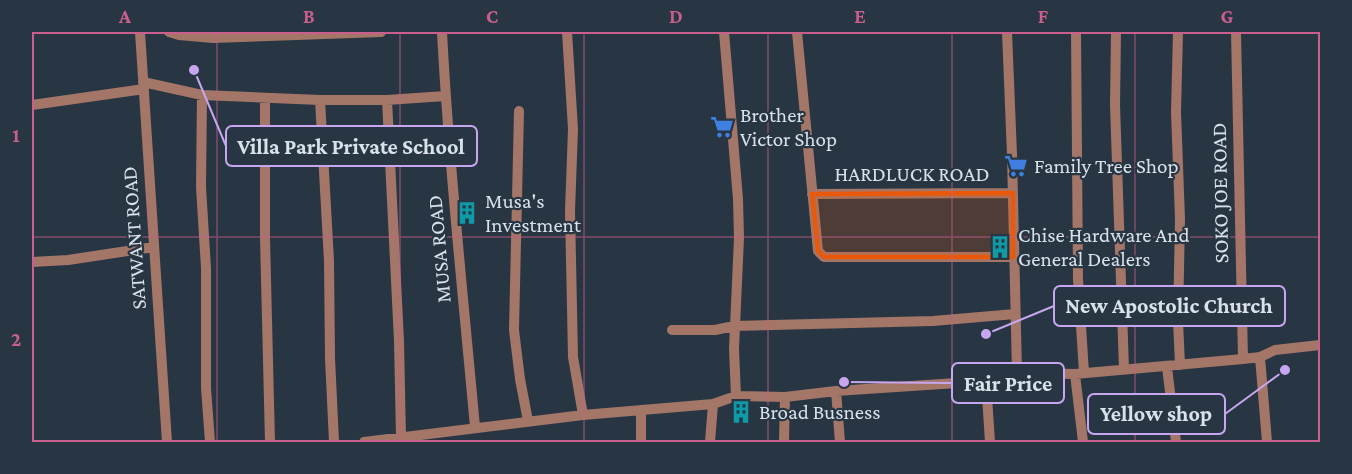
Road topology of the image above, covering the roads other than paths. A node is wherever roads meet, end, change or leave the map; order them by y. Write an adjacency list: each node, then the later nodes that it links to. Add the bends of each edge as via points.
1 (140, 32): 13 (street, SATWANT ROAD)
2 (169, 32): 3 (street, via 213,38)
3 (381, 32)
4 (442, 32): 15 (street, MUSA ROAD)
5 (567, 32): 43 (street, via 573,129 573,357)
6 (724, 32): 27 (street, via 738,199)
7 (797, 32): 22 (street)
8 (1007, 32): 21 (street)
9 (1076, 32): 35 (street)
10 (1116, 32): 34 (street)
11 (1178, 32): 32 (street)
12 (1236, 32): 31 (street, SOKO JOE ROAD)
13 (143, 86): 14 (street); 19 (street); 23 (street, SATWANT ROAD)
14 (202, 95): 16 (street); 48 (street)
15 (445, 96): 18 (street); 45 (street, MUSA ROAD)
16 (265, 98): 17 (street); 49 (street)
17 (320, 100): 18 (street); 50 (street)
18 (387, 100): 46 (street)
19 (32, 105)
20 (519, 111): 44 (street, via 514,330)
21 (1013, 193): 22 (street, HARDLUCK ROAD); 24 (street)
22 (812, 194): 24 (street, via 818,251 825,257)
23 (154, 248): 25 (street); 47 (street, SATWANT ROAD)
24 (1013, 257): 26 (street)
25 (32, 262)
26 (1015, 314): 27 (street, via 933,321); 36 (street)
27 (734, 326): 28 (street); 39 (street)
28 (672, 330)
29 (1320, 345): 30 (street, via 1275,350)
30 (1260, 357): 31 (street); 59 (street)
31 (1243, 359): 32 (street)
32 (1180, 365): 33 (street)
33 (1167, 367): 34 (street); 58 (street)
34 (1124, 369): 35 (street)
35 (1080, 373): 36 (street); 57 (street)
36 (1017, 374): 37 (street)
37 (986, 381): 38 (street); 56 (street)
38 (836, 391): 40 (street); 55 (street)
39 (736, 396): 40 (street); 41 (street)
40 (785, 397): 54 (street)
41 (713, 404): 42 (street); 53 (street)
42 (641, 410): 43 (street); 52 (street)
43 (583, 415): 44 (street)
44 (528, 421): 45 (street)
45 (476, 427): 46 (street)
46 (401, 438): 51 (street)
47 (167, 442)
48 (210, 442)
49 (270, 442)
50 (334, 442)
51 (364, 442)
52 (641, 442)
53 (710, 442)
54 (784, 442)
55 (840, 442)
56 (990, 442)
57 (1083, 442)
58 (1176, 442)
59 (1268, 442)

